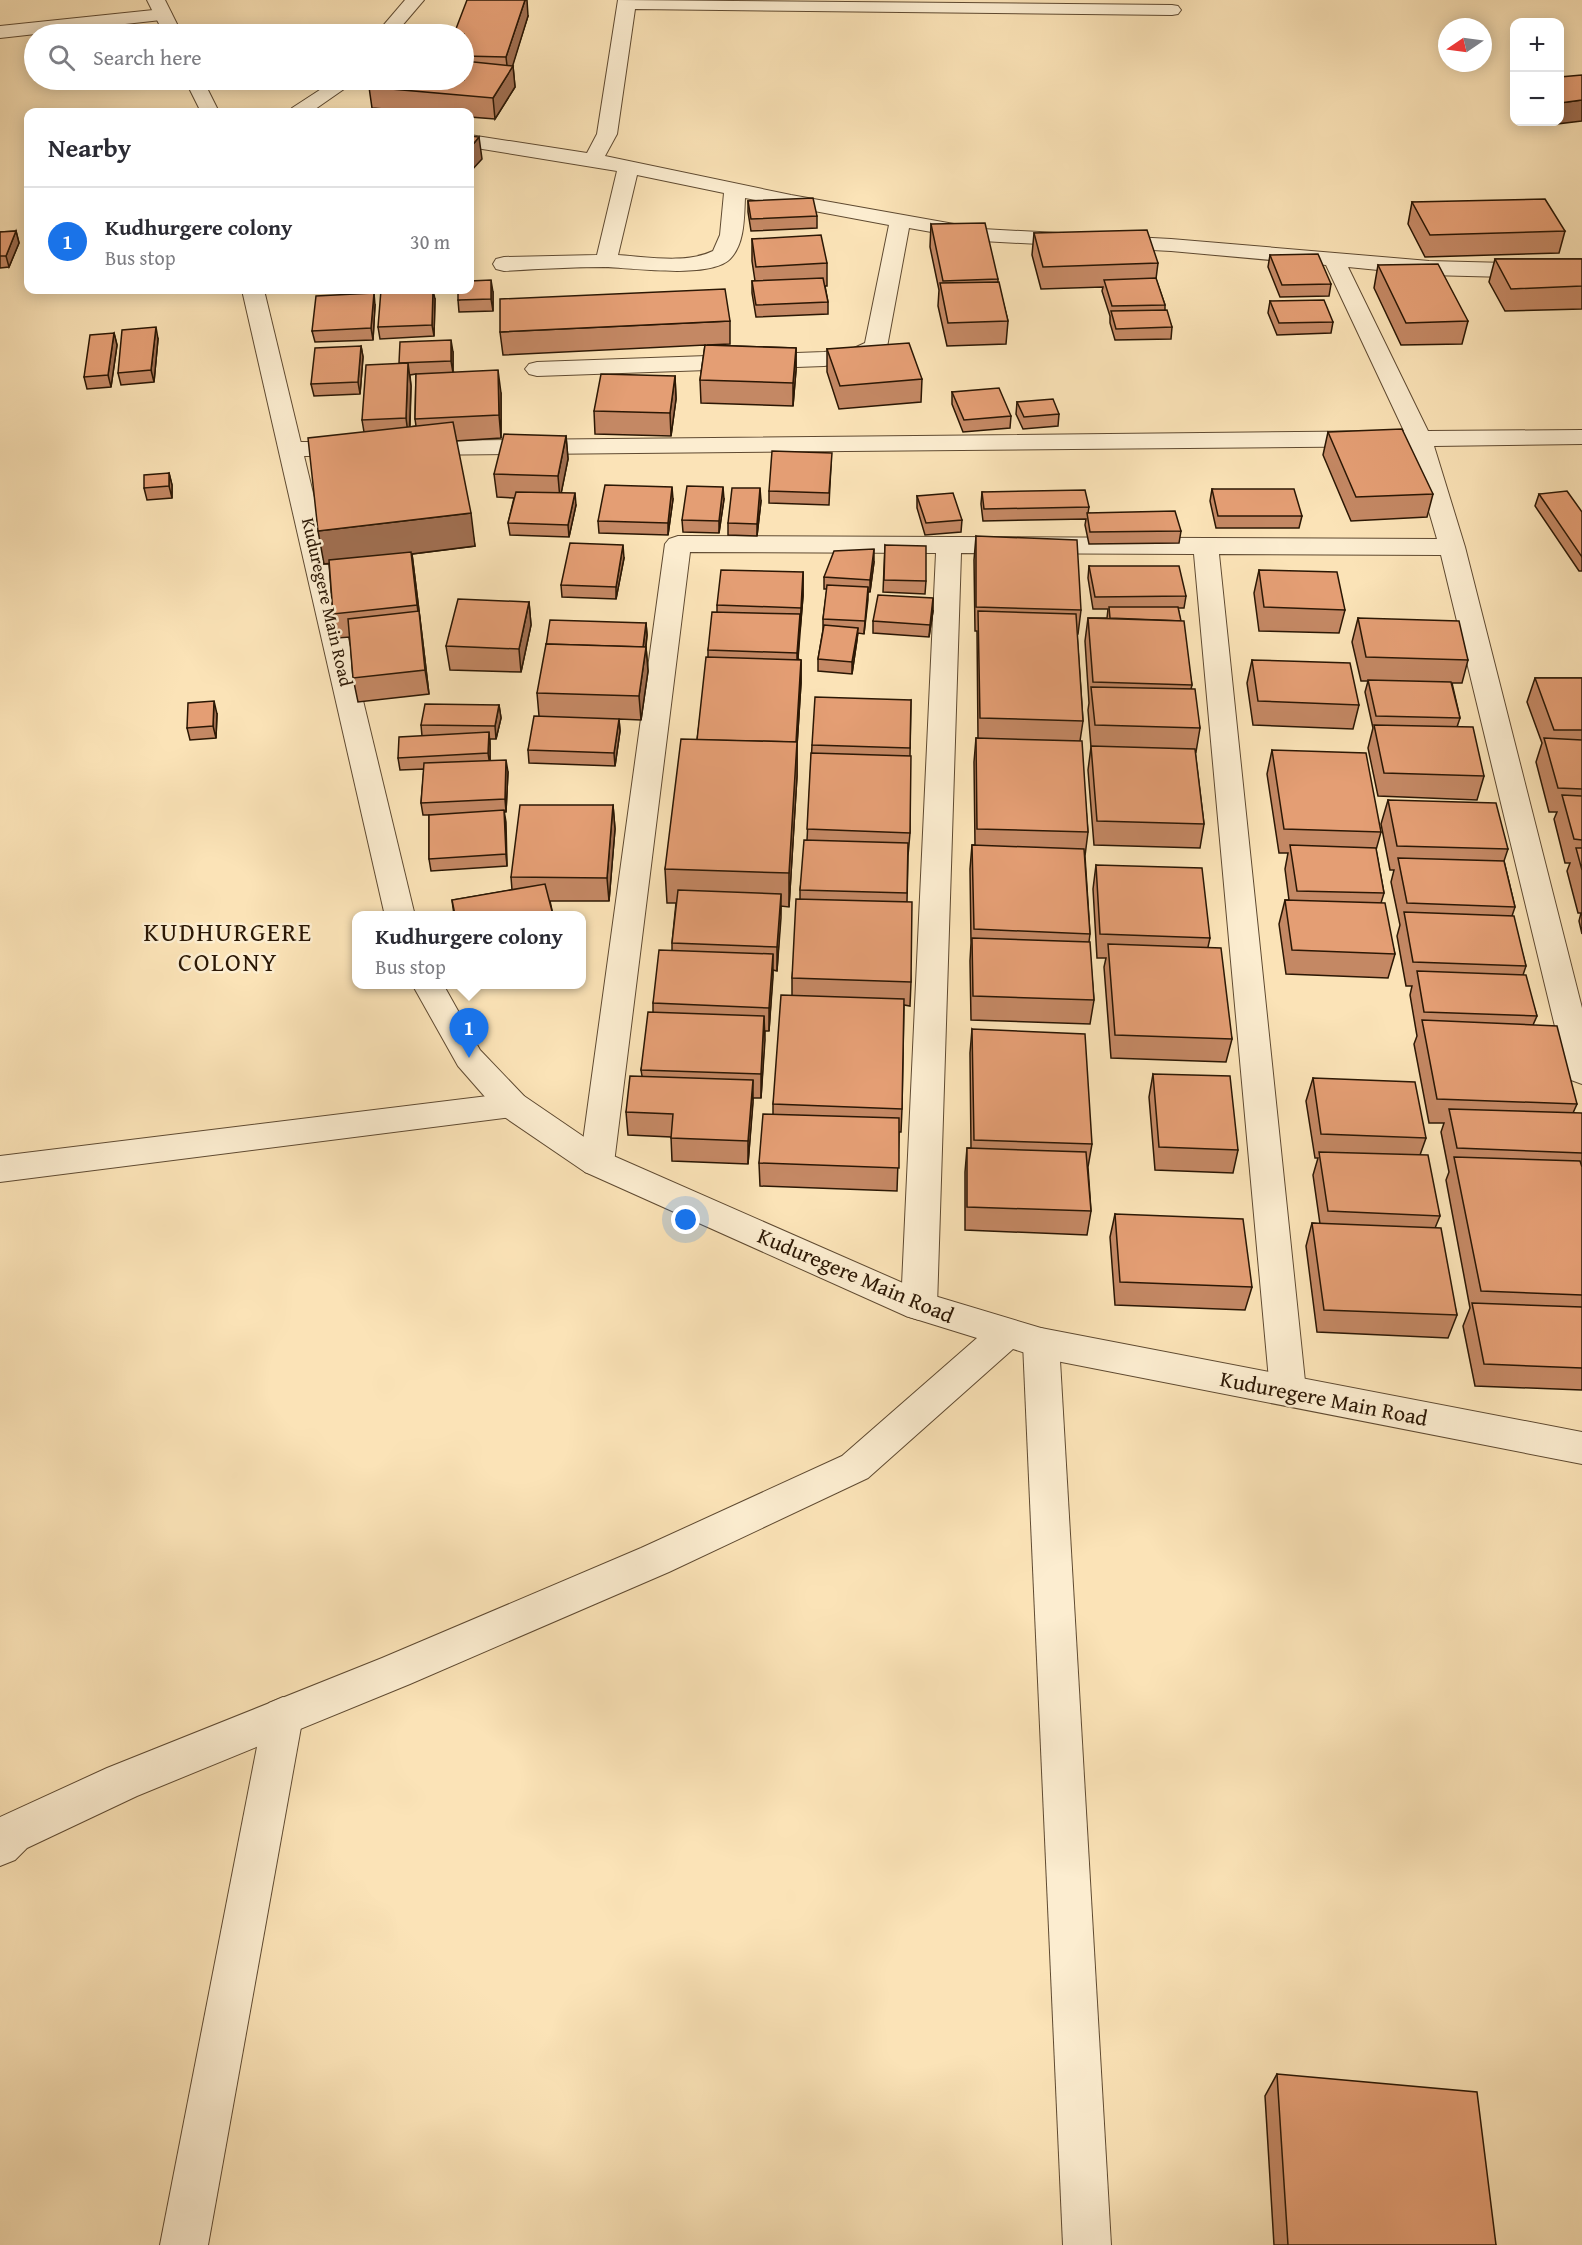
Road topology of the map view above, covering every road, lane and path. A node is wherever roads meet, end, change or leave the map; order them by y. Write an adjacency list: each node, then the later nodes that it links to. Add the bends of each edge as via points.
1 (415, 0): 7 (street)
2 (626, 2): 4 (street); 15 (street, via 607,134)
3 (160, 8): 5 (street); 6 (street)
4 (1172, 10)
5 (53, 24)
6 (167, 24)
7 (395, 24)
8 (24, 28): 9 (street)
9 (0, 32)
10 (199, 90): 12 (street)
11 (331, 90): 13 (street)
12 (208, 108)
13 (305, 108)
14 (474, 142): 15 (street)
15 (593, 160): 16 (street)
16 (628, 168): 17 (street); 20 (street)
17 (735, 190): 18 (street); 20 (street, via 730,237 720,257 700,263)
18 (900, 220): 19 (street, via 982,235 1171,245); 24 (street, via 876,347 859,354 824,359)
19 (1334, 260): 22 (street, via 1429,268); 26 (street)
20 (606, 261): 21 (street)
21 (504, 264)
22 (1582, 272)
23 (254, 294): 27 (street, Kuduregere Main Road)
24 (537, 369)
25 (1582, 437): 26 (street)
26 (1420, 440): 27 (street); 30 (street)
27 (291, 449): 31 (street, Kuduregere Main Road)
28 (949, 545): 29 (street); 35 (street, via 678,544); 37 (street)
29 (1206, 546): 30 (street); 39 (street)
30 (1452, 547): 33 (street)
31 (399, 911)
32 (430, 989): 34 (street, Kuduregere Main Road, via 469,1058)
33 (1582, 1072)
34 (512, 1105): 35 (street, Kuduregere Main Road); 36 (street)
35 (597, 1163): 37 (street, Kuduregere Main Road)
36 (0, 1169)
37 (919, 1306): 38 (street, Kuduregere Main Road)
38 (1024, 1338): 39 (street, Kuduregere Main Road); 41 (street, via 855,1467 655,1560); 44 (street)
39 (1288, 1391): 40 (street, Kuduregere Main Road)
40 (1582, 1448)
41 (283, 1716): 42 (street, via 102,1791 12,1833); 43 (street)
42 (0, 1845)
43 (184, 2245)
44 (1087, 2245)

